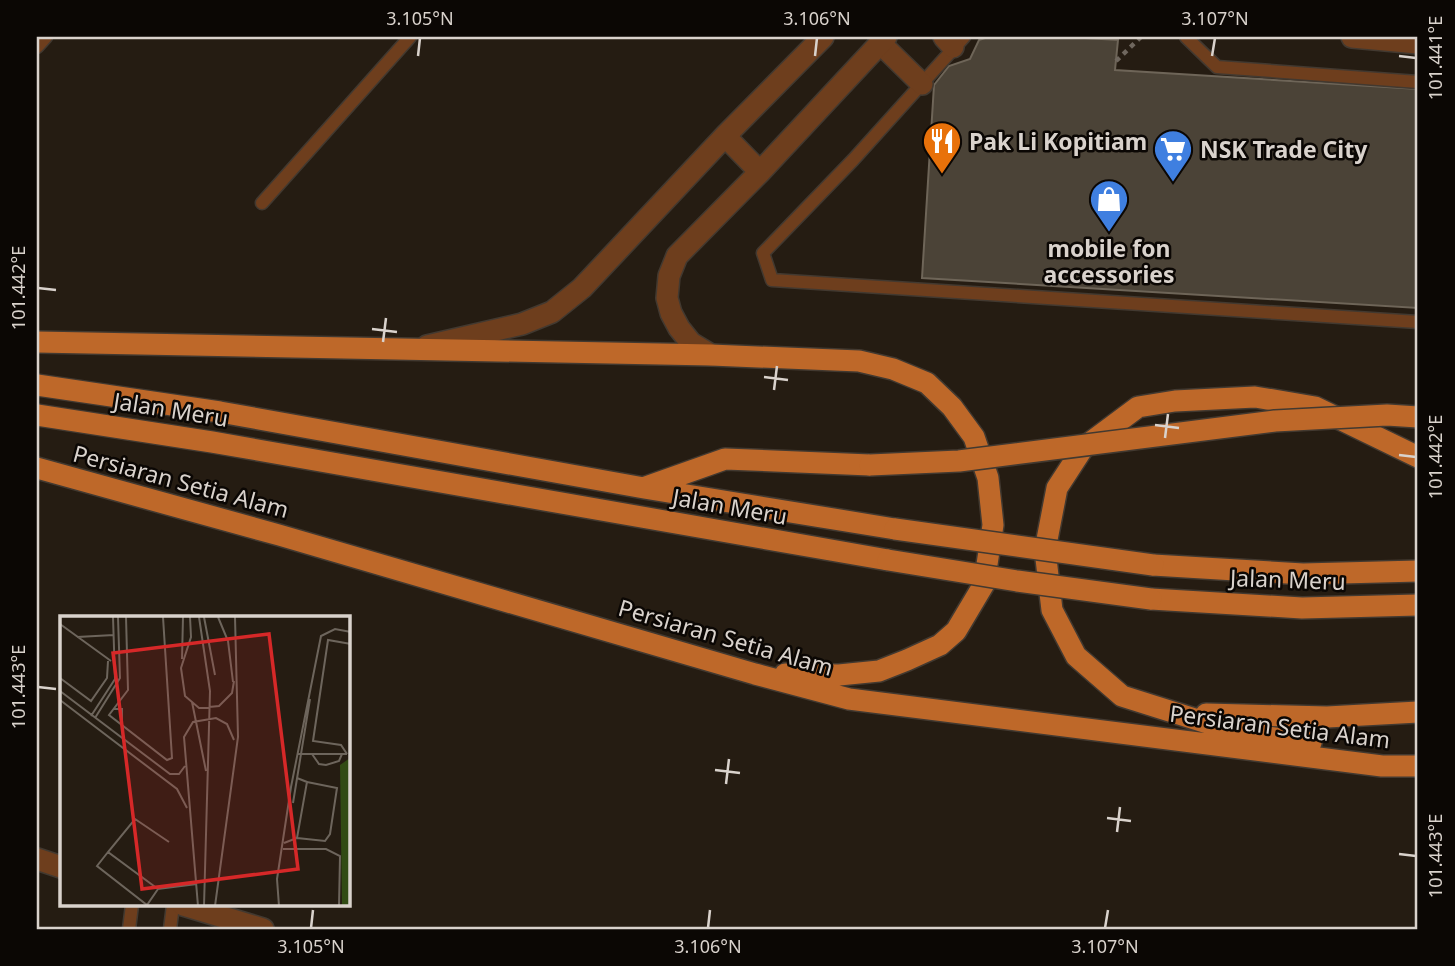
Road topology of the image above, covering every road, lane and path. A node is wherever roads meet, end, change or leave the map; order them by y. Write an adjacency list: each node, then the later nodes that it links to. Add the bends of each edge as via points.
1 (46, 37): 10 (lane)
2 (410, 37): 16 (lane)
3 (823, 37): 14 (street)
4 (1141, 37): 11 (path)
5 (1186, 37): 12 (lane, via 1217,67)
6 (1352, 37): 9 (street)
7 (883, 40): 13 (street); 15 (street)
8 (954, 40): 13 (lane)
9 (1418, 43)
10 (37, 47)
11 (1116, 61)
12 (1418, 82)
13 (922, 84): 17 (lane, via 762,253 772,280)
14 (724, 136): 15 (street); 19 (street, via 582,288 552,312 522,324)
15 (760, 172): 20 (street, via 677,256 669,276 667,298 679,328 691,343)
16 (262, 203)
17 (1418, 322)
18 (37, 342): 19 (highway)
19 (418, 348): 20 (highway)
20 (712, 355): 29 (highway, via 859,361 927,383 974,437 988,478 993,525 984,584 956,631 940,645 879,671)
21 (37, 385): 26 (highway, Jalan Meru, via 220,412)
22 (37, 415): 28 (highway, Jalan Meru, bridge, via 1017,581 1151,599 1302,608)
23 (1418, 417): 26 (highway, bridge, via 1275,421 959,461 870,465 725,459)
24 (1418, 457): 31 (highway, via 1315,407 1255,397 1138,407 1083,448 1056,488 1045,550 1052,610 1076,656 1122,696)
25 (37, 468): 29 (highway, Persiaran Setia Alam)
26 (644, 488): 27 (highway, Jalan Meru, bridge, via 1153,565 1303,574)
27 (1418, 571)
28 (1418, 605)
29 (754, 674): 33 (highway, Persiaran Setia Alam, via 862,701 1382,766)
30 (1418, 712): 31 (highway, via 1327,717)
31 (1169, 713): 32 (highway, via 1239,733)
32 (1418, 759)
33 (1418, 766)
34 (37, 859): 35 (street)
35 (60, 867)
36 (132, 906): 39 (lane)
37 (173, 906): 40 (lane)
38 (186, 906): 41 (street)
39 (129, 929)
40 (170, 929)
41 (263, 929)

